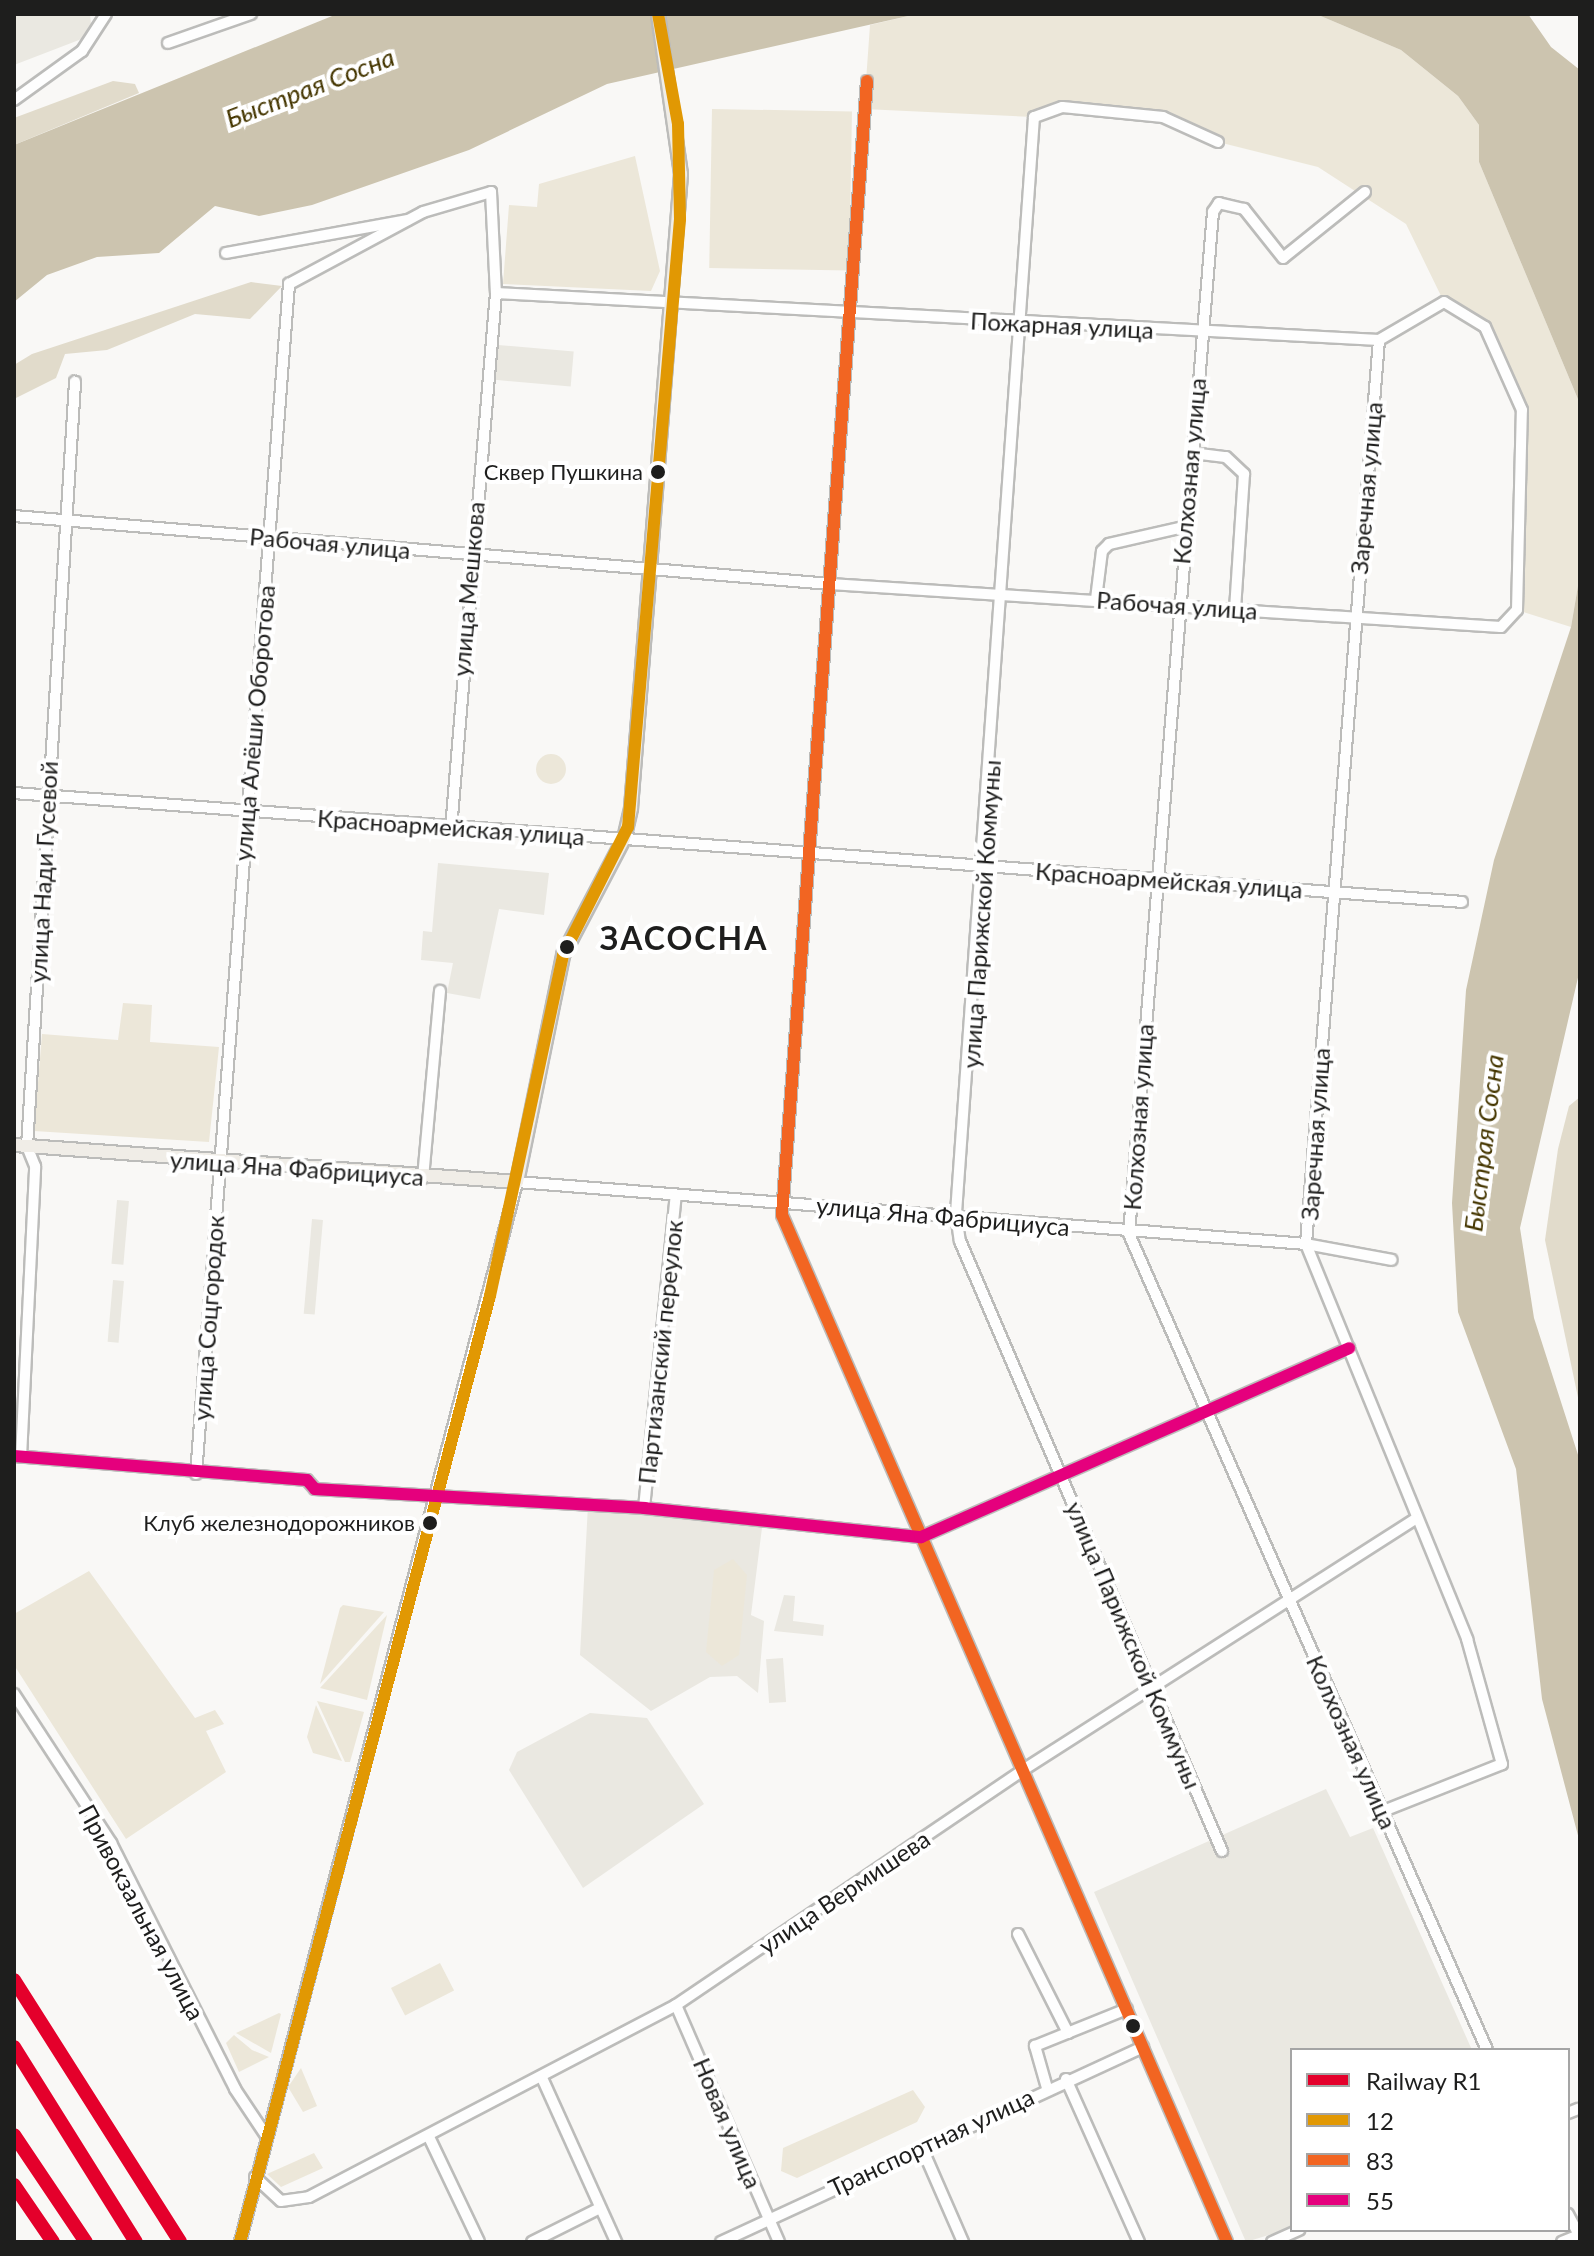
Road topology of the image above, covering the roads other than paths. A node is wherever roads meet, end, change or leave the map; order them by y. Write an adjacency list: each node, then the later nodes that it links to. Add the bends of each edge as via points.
1 (106, 14): 7 (street, via 82,51)
2 (251, 14): 4 (street)
3 (658, 14): 13 (main road, via 678,124 680,219)
4 (237, 16): 5 (street)
5 (168, 43)
6 (867, 81): 14 (street)
7 (14, 100)
8 (1218, 142): 15 (street, улица Парижской Коммуны, via 1163,117 1062,107 1034,117)
9 (1365, 192): 16 (street, Колхозная улица, via 1283,258 1244,209 1219,203)
10 (409, 220): 11 (street); 12 (street, улица Мешкова, via 491,192 497,206); 23 (street, улица Алёши Оборотова, via 289,284)
11 (226, 253)
12 (496, 293): 13 (street, Пожарная улица, via 655,303); 24 (street, улица Мешкова)
13 (671, 298): 14 (street, Пожарная улица); 25 (main road)
14 (849, 314): 15 (street, Пожарная улица); 26 (street)
15 (1023, 324): 16 (street, Пожарная улица); 27 (street, улица Парижской Коммуны)
16 (1201, 331): 17 (street, Пожарная улица); 19 (street, Колхозная улица)
17 (1379, 340): 31 (street, Заречная улица); 31 (street, Рабочая улица, via 1444,302 1485,327 1522,410 1523,570 1517,610 1501,627)
18 (75, 382): 21 (street, улица Нади Гусевой)
19 (1192, 453): 22 (street, Колхозная улица); 30 (street, via 1226,457 1244,474)
20 (14, 516): 21 (street, Рабочая улица)
21 (65, 521): 23 (street, Рабочая улица); 33 (street, улица Нади Гусевой)
22 (1184, 527): 28 (street, via 1109,544 1102,551); 29 (street, Колхозная улица)
23 (269, 538): 24 (street, Рабочая улица); 34 (street, улица Алёши Оборотова)
24 (469, 556): 25 (street, Рабочая улица); 35 (street, улица Мешкова)
25 (647, 567): 26 (street, Рабочая улица); 36 (main road)
26 (830, 584): 27 (street, Рабочая улица); 37 (street)
27 (1004, 591): 28 (street, Рабочая улица); 38 (street, улица Парижской Коммуны)
28 (1096, 599): 29 (street, Рабочая улица)
29 (1176, 605): 30 (street, Рабочая улица); 39 (street, Колхозная улица)
30 (1235, 609): 31 (street, Рабочая улица)
31 (1355, 617): 40 (street, Заречная улица)
32 (14, 793): 33 (street, Красноармейская улица)
33 (47, 795): 34 (street, Красноармейская улица); 43 (street, улица Нади Гусевой)
34 (247, 812): 35 (street, Красноармейская улица); 44 (street, улица Алёши Оборотова)
35 (451, 829): 36 (street, Красноармейская улица)
36 (624, 839): 37 (street, Красноармейская улица); 46 (main road, via 563,955)
37 (812, 854): 38 (street, Красноармейская улица); 48 (street)
38 (986, 868): 39 (street, Красноармейская улица); 49 (street, улица Парижской Коммуны)
39 (1156, 878): 40 (street, Красноармейская улица); 50 (street, Колхозная улица)
40 (1334, 891): 41 (street, Красноармейская улица); 51 (street, Заречная улица)
41 (1462, 902)
42 (440, 991): 45 (street)
43 (20, 1145): 44 (main road, улица Яна Фабрициуса); 55 (street, улица Нади Гусевой, via 35,1166)
44 (221, 1162): 45 (main road, улица Яна Фабрициуса); 56 (street, улица Соцгородок)
45 (423, 1178): 46 (main road, улица Яна Фабрициуса)
46 (517, 1182): 47 (street, улица Яна Фабрициуса); 58 (street)
47 (676, 1195): 48 (street, улица Яна Фабрициуса); 59 (street, Партизанский переулок)
48 (783, 1201): 49 (street, улица Яна Фабрициуса); 61 (street, via 782,1215)
49 (956, 1214): 50 (street, улица Яна Фабрициуса); 57 (street, улица Парижской Коммуны, via 960,1241)
50 (1129, 1234): 51 (street, улица Яна Фабрициуса); 54 (street, Колхозная улица)
51 (1306, 1244): 52 (street, улица Яна Фабрициуса); 53 (street, Заречная улица)
52 (1392, 1260)
53 (1349, 1348): 54 (street); 60 (street, Заречная улица)
54 (1202, 1413): 57 (street); 62 (street, Колхозная улица)
55 (17, 1457): 56 (street)
56 (196, 1474): 58 (street)
57 (1062, 1475): 61 (street); 63 (street, улица Парижской Коммуны)
58 (436, 1496): 59 (street); 77 (street)
59 (644, 1508): 61 (street)
60 (1415, 1519): 62 (street, улица Вермишева); 66 (street, Заречная улица, via 1467,1639 1502,1764)
61 (921, 1537): 65 (street)
62 (1288, 1600): 63 (street, улица Вермишева); 66 (street, Колхозная улица)
63 (1154, 1692): 65 (street, улица Вермишева); 67 (street, улица Парижской Коммуны)
64 (14, 1694): 77 (street, Привокзальная улица, via 111,1843 235,2089)
65 (1026, 1768): 69 (street, улица Вермишева); 70 (street)
66 (1383, 1811): 73 (street, Колхозная улица)
67 (1222, 1851)
68 (1018, 1934): 71 (street)
69 (676, 2005): 75 (street, улица Вермишева); 82 (street, Новая улица)
70 (1127, 2009): 71 (street); 72 (street)
71 (1068, 2033): 76 (street, via 1035,2046)
72 (1143, 2047): 74 (street, Транспортная улица); 93 (street)
73 (1486, 2048)
74 (1066, 2079): 76 (street, Транспортная улица); 92 (street)
75 (543, 2080): 78 (street, улица Вермишева); 81 (street)
76 (1047, 2088): 79 (street, Транспортная улица)
77 (265, 2134): 80 (street)
78 (429, 2137): 80 (street, улица Вермишева, via 295,2201 265,2194); 86 (street)
79 (922, 2148): 82 (street, Транспортная улица); 91 (street)
80 (255, 2177): 85 (street)
81 (600, 2208): 87 (street); 88 (street)
82 (768, 2217): 89 (street, Транспортная улица); 90 (street, Новая улица)
83 (1294, 2232): 94 (street)
84 (1579, 2235): 95 (street)
85 (240, 2242)
86 (479, 2242)
87 (532, 2242)
88 (616, 2242)
89 (721, 2242)
90 (779, 2242)
91 (963, 2242)
92 (1139, 2242)
93 (1227, 2242)
94 (1272, 2242)
95 (1562, 2242)

